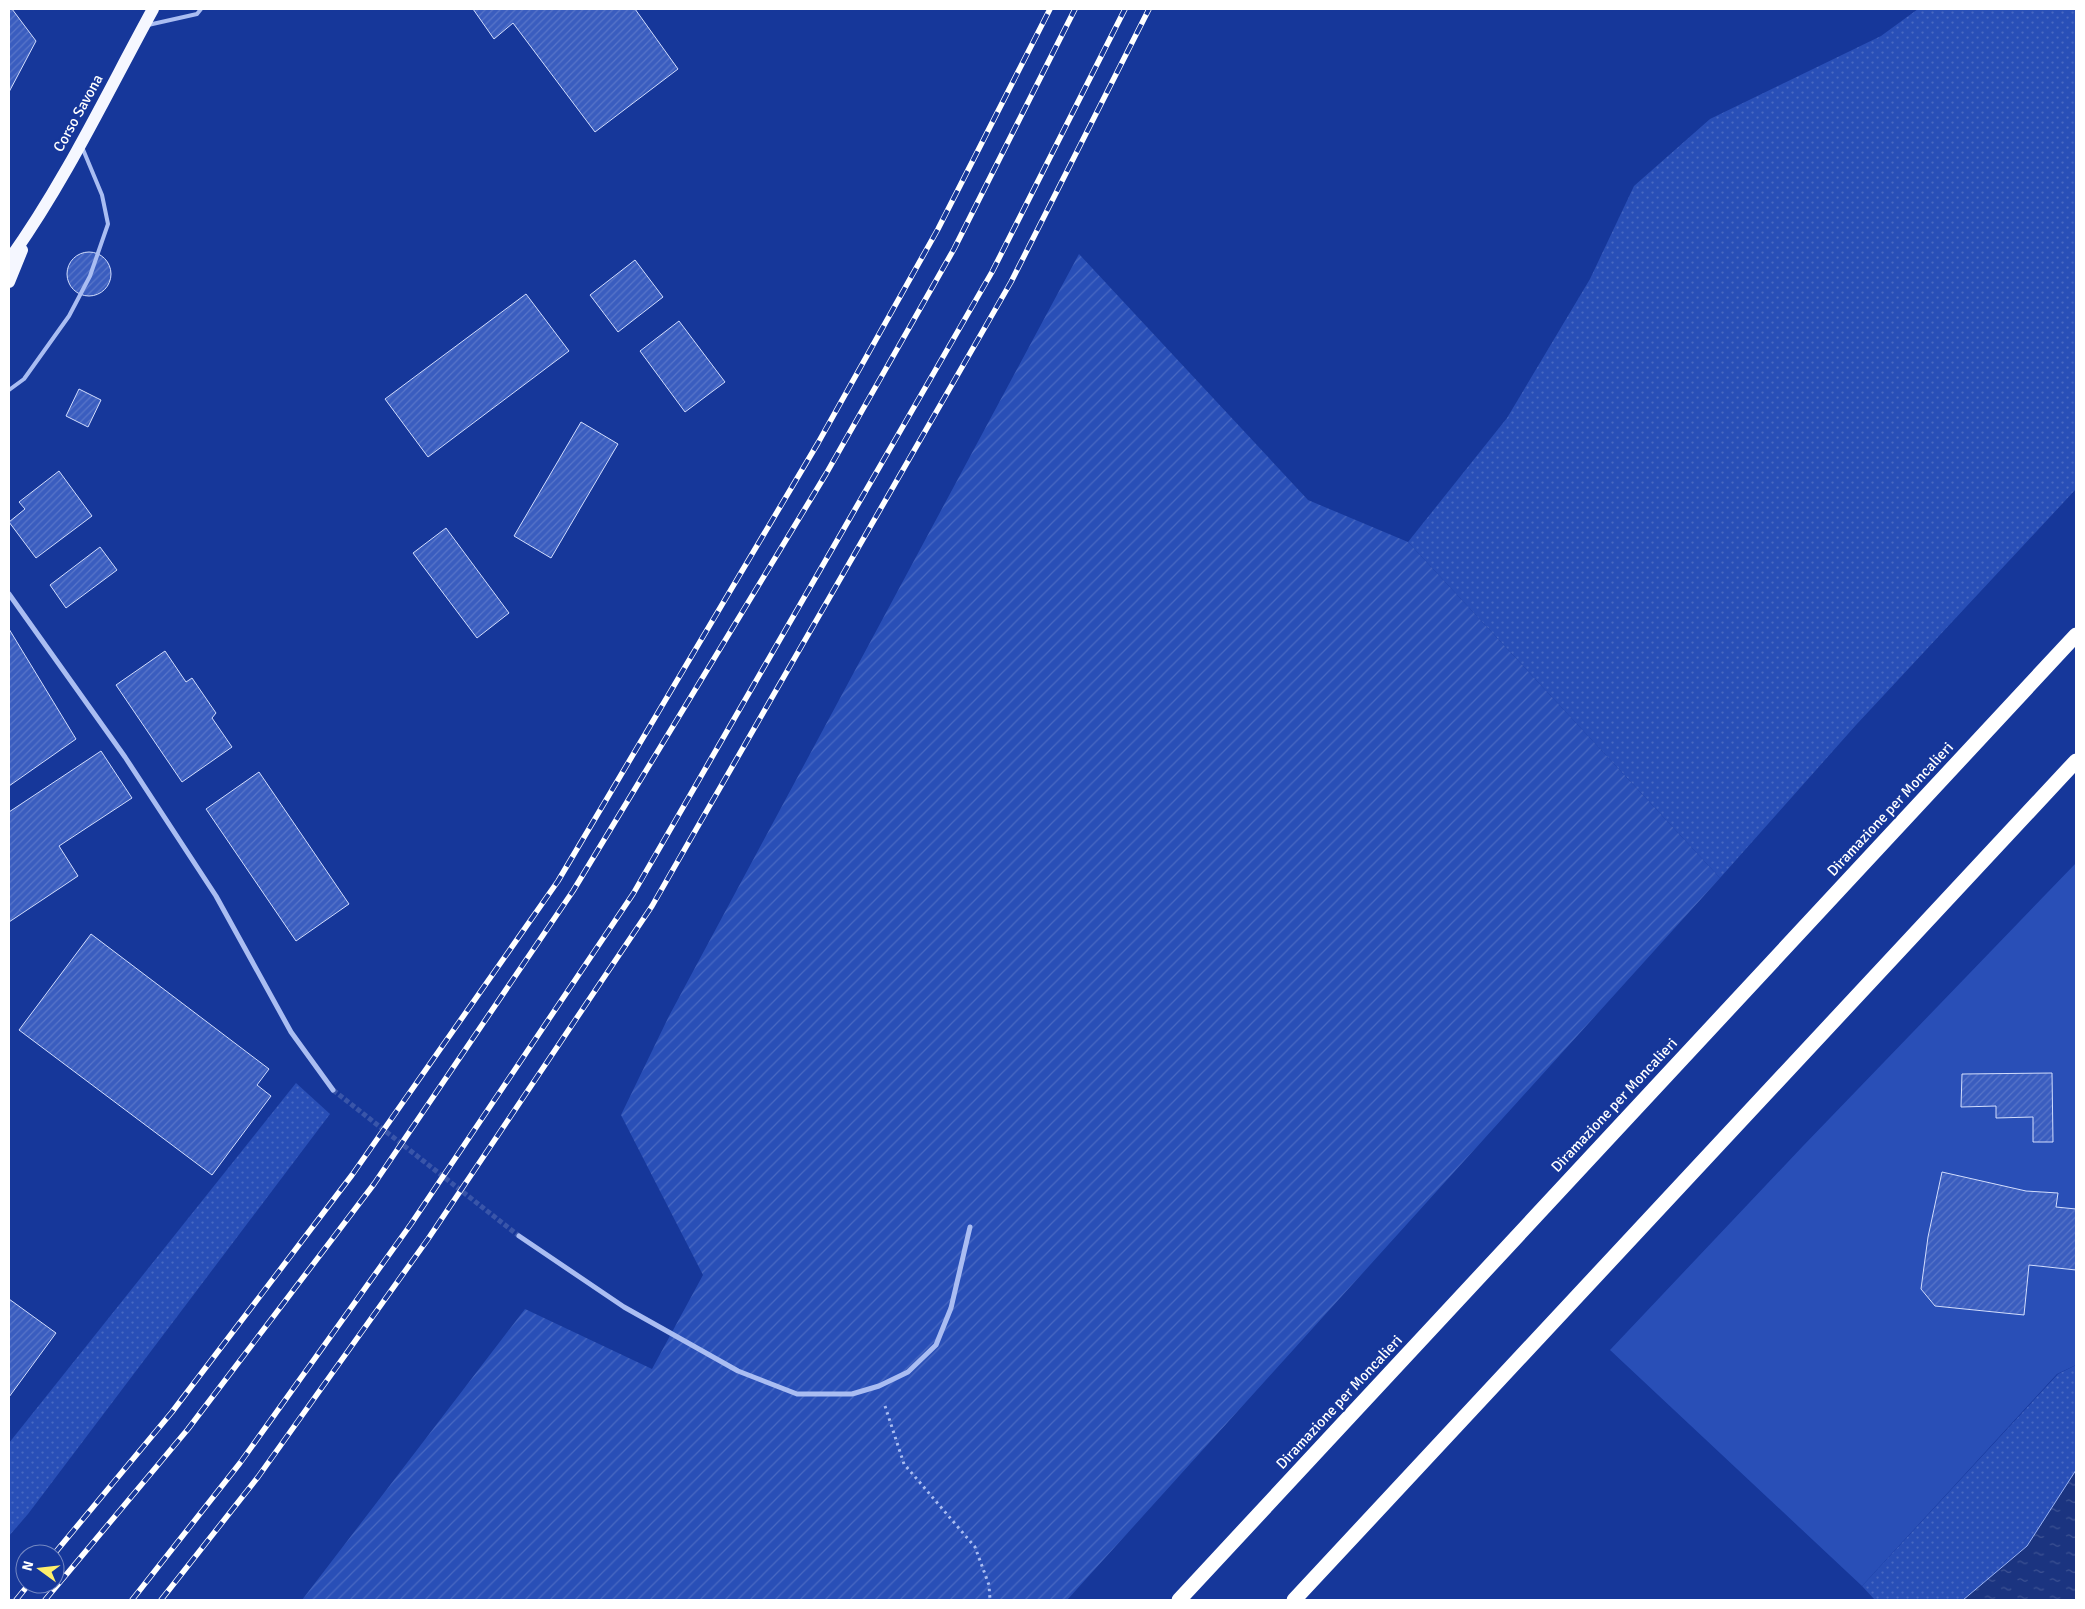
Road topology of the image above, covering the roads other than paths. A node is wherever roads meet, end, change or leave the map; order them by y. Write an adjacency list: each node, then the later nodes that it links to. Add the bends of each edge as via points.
1 (153, 9): 3 (main road, Corso Savona)
2 (201, 9): 3 (lane, via 197,14)
3 (144, 26): 4 (main road, Corso Savona)
4 (80, 143): 5 (main road, Corso Savona); 8 (lane, via 102,196 108,224 90,276 70,316 24,378)
5 (29, 232): 6 (main road, Corso Savona); 7 (main road, Corso Savona)
6 (9, 260)
7 (9, 282)
8 (9, 390)
9 (9, 594): 12 (street, via 125,757 200,871 291,1032)
10 (2076, 635): 15 (highway, Diramazione per Moncalieri)
11 (2076, 761): 16 (highway)
12 (333, 1090)
13 (970, 1226): 14 (street, via 952,1308 936,1345 908,1372 852,1394 797,1394 738,1371 624,1307)
14 (519, 1236)
15 (1179, 1600)
16 (1294, 1600)

